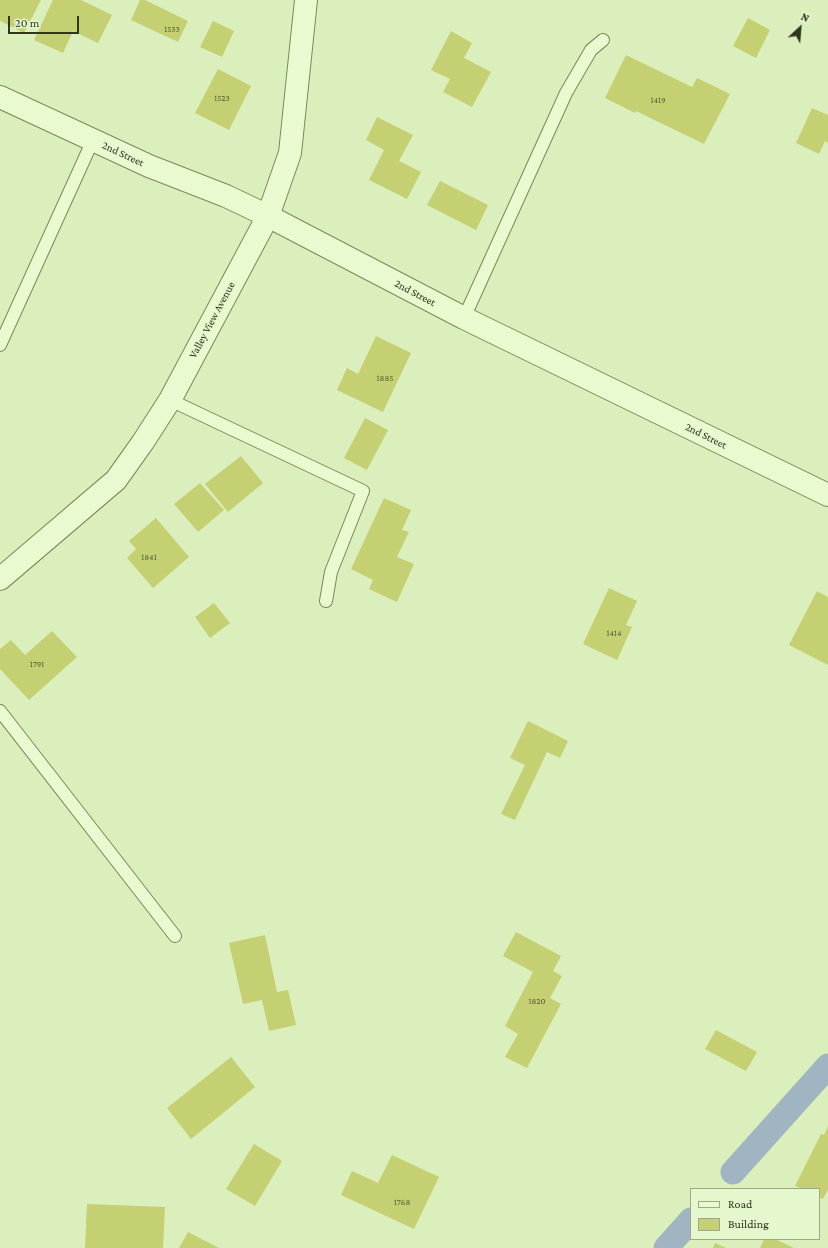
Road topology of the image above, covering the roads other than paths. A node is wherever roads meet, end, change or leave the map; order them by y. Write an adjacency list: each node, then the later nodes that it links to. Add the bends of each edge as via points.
1 (306, 0): 5 (street, Valley View Avenue, via 290,153)
2 (603, 40): 6 (lane, via 591,50 566,93)
3 (0, 97): 4 (street, 2nd Street)
4 (93, 140): 5 (street, 2nd Street); 7 (lane)
5 (268, 216): 6 (street, 2nd Street); 8 (street, Valley View Avenue)
6 (464, 318): 9 (street, 2nd Street)
7 (0, 345)
8 (170, 400): 10 (street, Valley View Avenue, via 116,480); 11 (lane, via 363,491 332,572)
9 (828, 495)
10 (0, 579)
11 (326, 601)
12 (0, 711): 13 (lane)
13 (175, 936)

